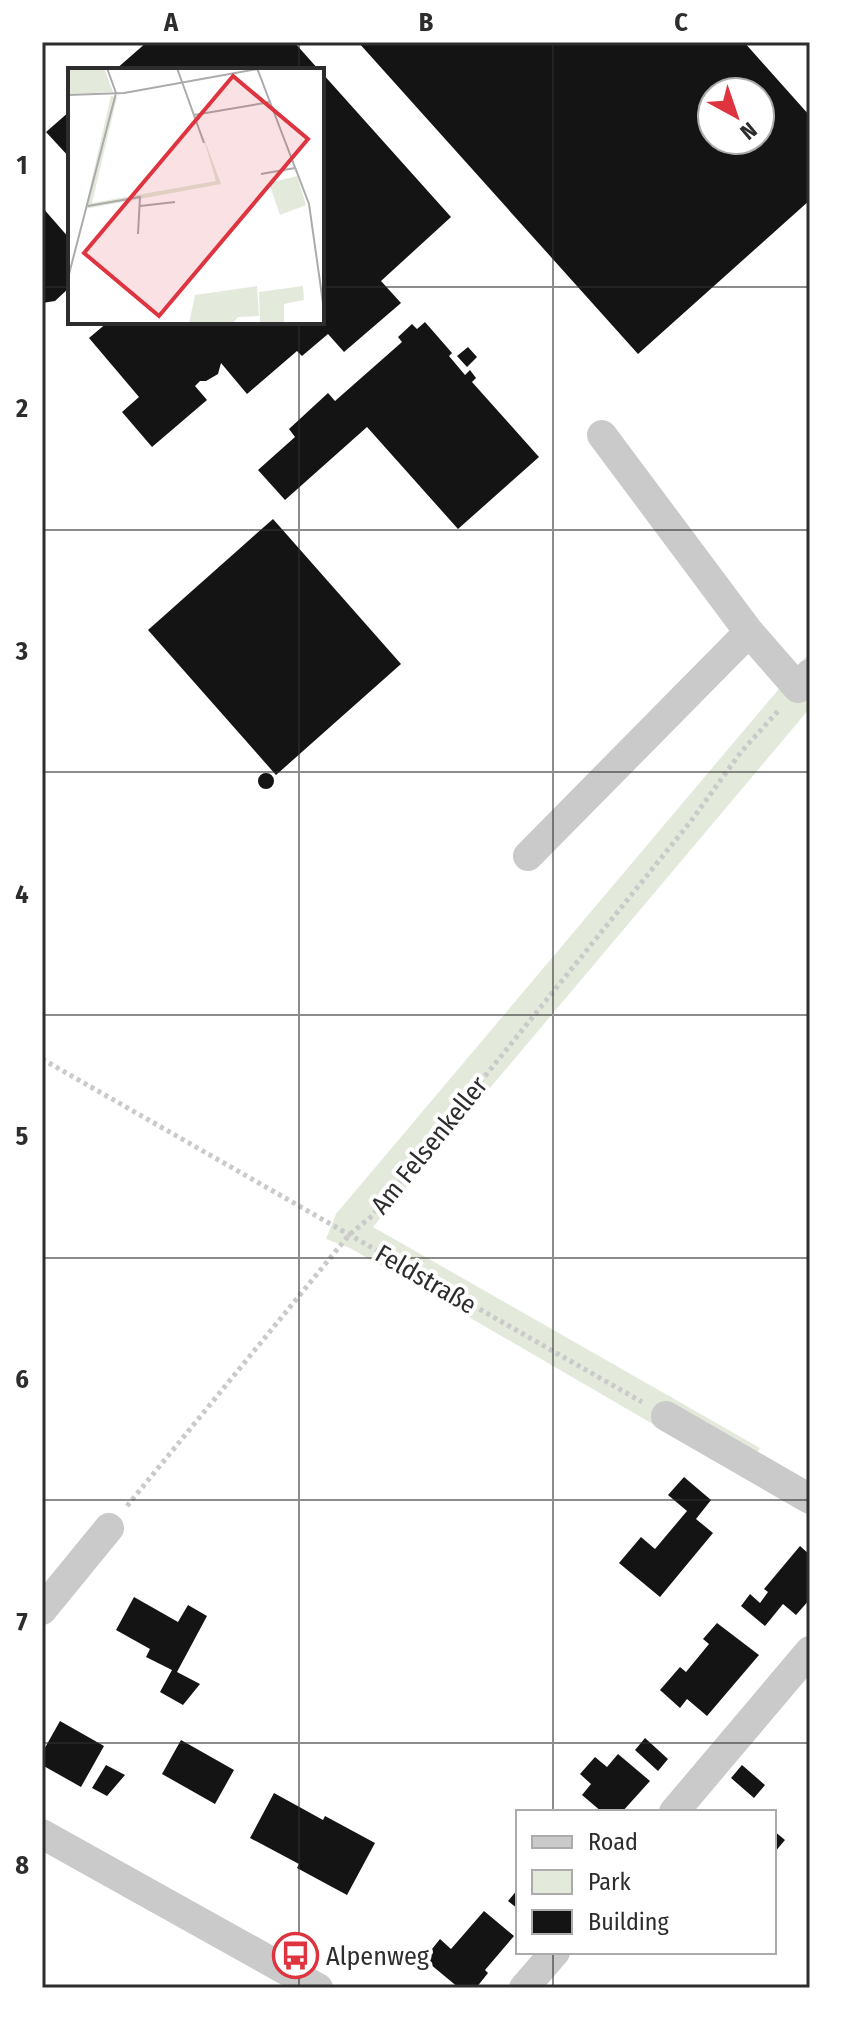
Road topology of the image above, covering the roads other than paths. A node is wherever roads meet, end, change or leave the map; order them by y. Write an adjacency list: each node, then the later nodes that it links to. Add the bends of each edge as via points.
1 (602, 435): 2 (street)
2 (749, 632): 3 (street); 4 (street)
3 (804, 681)
4 (528, 856)
5 (666, 1416): 6 (street)
6 (810, 1499)
7 (109, 1528): 8 (street)
8 (42, 1610)
9 (810, 1651): 10 (street)
10 (676, 1810)
11 (42, 1834): 13 (street)
12 (553, 1954): 14 (street)
13 (318, 1988)
14 (524, 1988)

